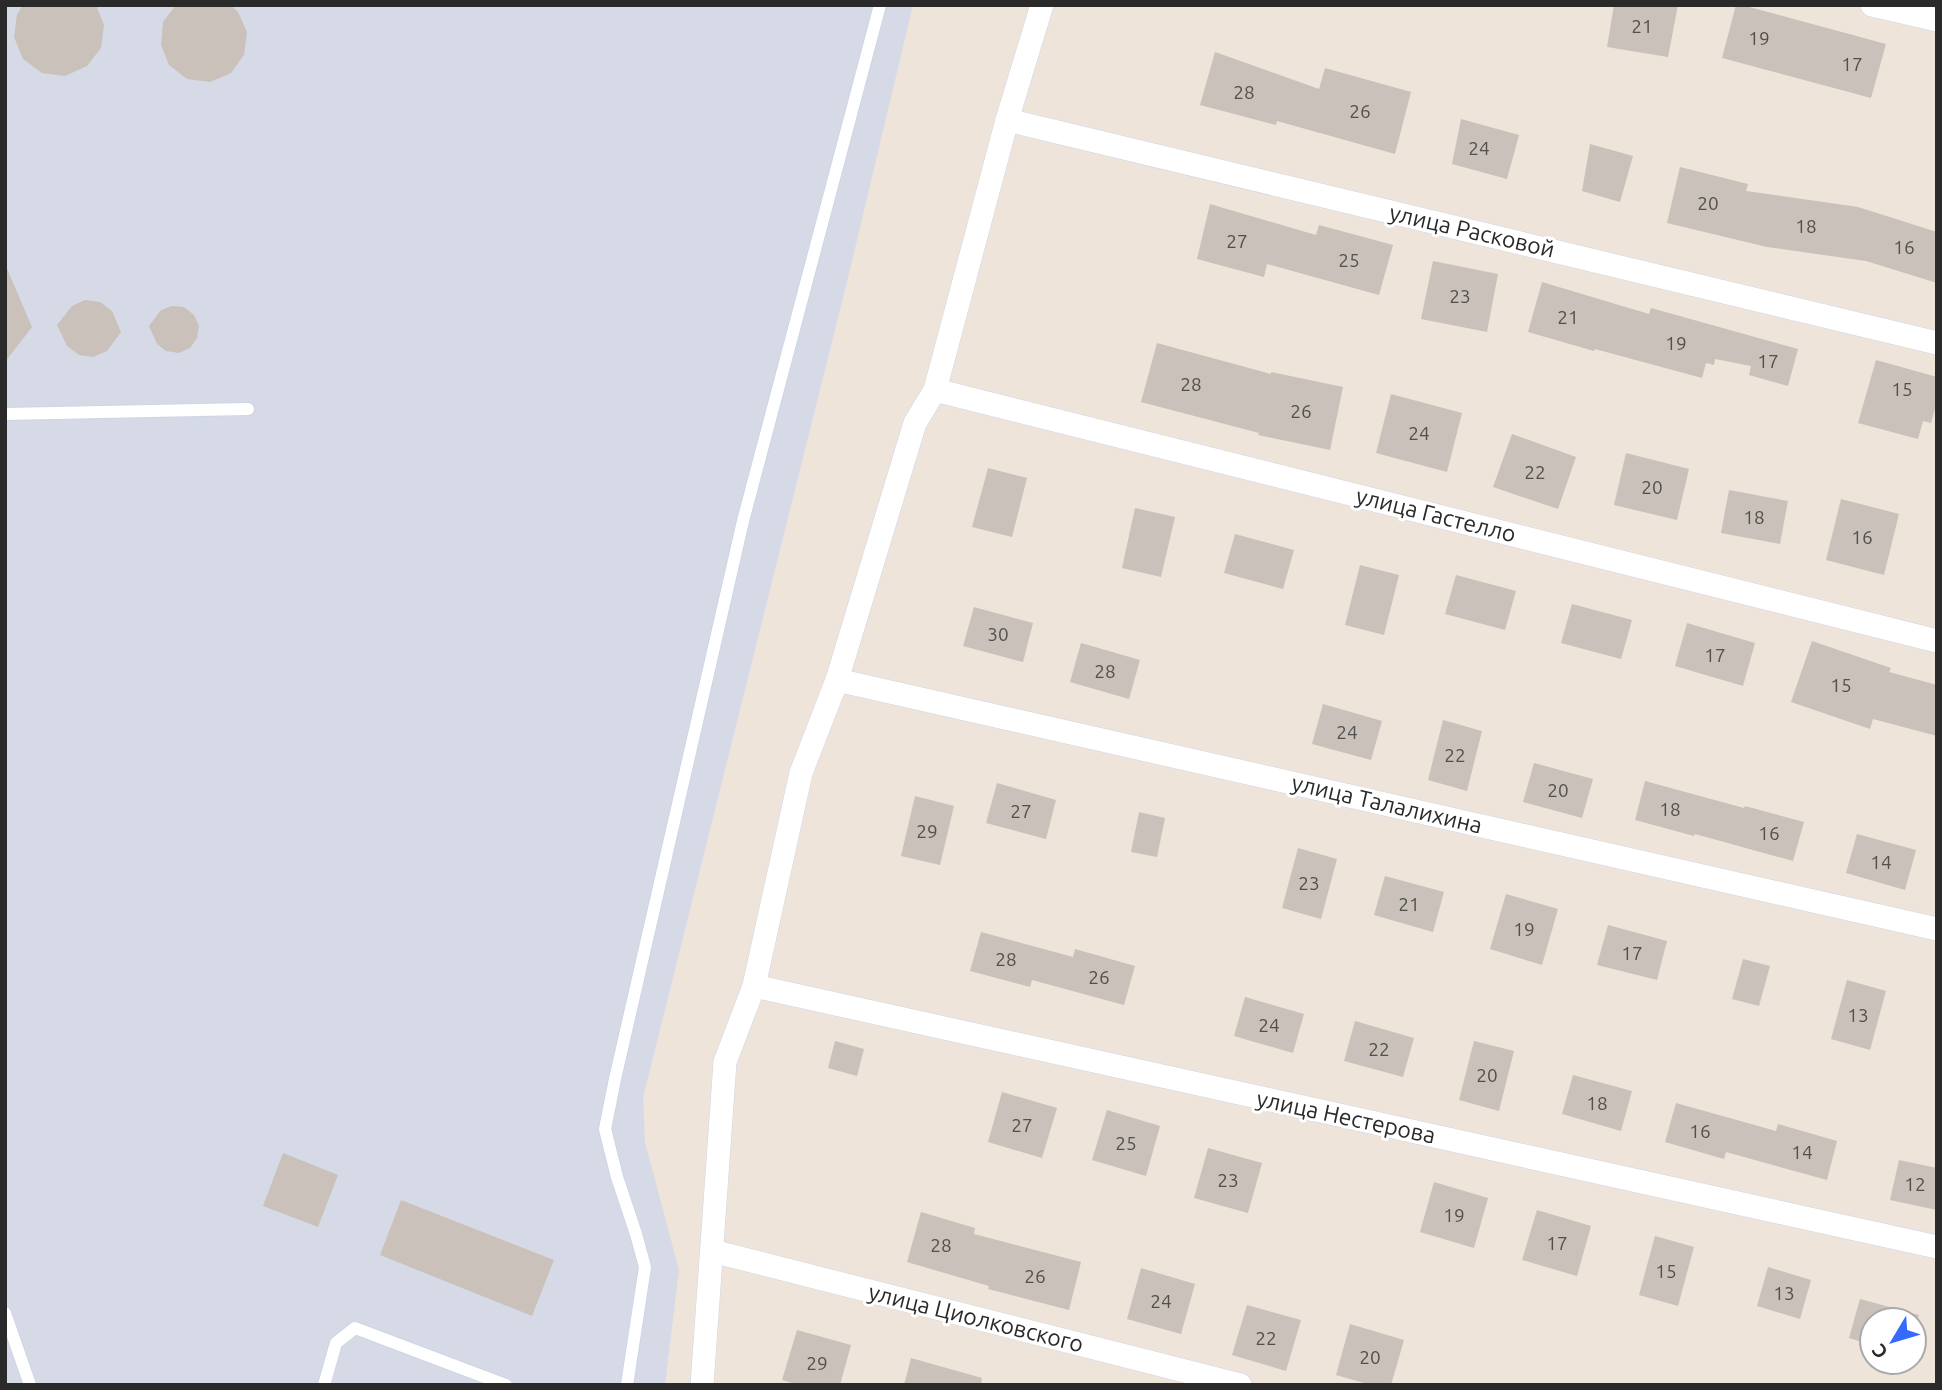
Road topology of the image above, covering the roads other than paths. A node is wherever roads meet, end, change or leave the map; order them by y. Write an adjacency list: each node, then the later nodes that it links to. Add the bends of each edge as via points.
1 (880, 5): 20 (lane, via 743,521 605,1129 645,1267)
2 (1042, 5): 5 (street)
3 (1872, 5): 4 (street)
4 (1937, 20)
5 (1007, 120): 6 (street, улица Расковой); 7 (street)
6 (1937, 342)
7 (935, 390): 10 (street, улица Гастелло); 11 (street, via 915,423)
8 (248, 409): 9 (lane)
9 (5, 414)
10 (1937, 641)
11 (837, 680): 12 (street, улица Талалихина); 13 (street, via 801,773)
12 (1937, 929)
13 (754, 986): 14 (street, улица Нестерова); 15 (street, via 725,1062)
14 (1937, 1247)
15 (712, 1251): 21 (street); 22 (street, улица Циолковского)
16 (5, 1313): 17 (lane)
17 (30, 1385)
18 (324, 1385): 19 (lane, via 335,1343 355,1328)
19 (506, 1385)
20 (627, 1385)
21 (702, 1385)
22 (1240, 1385)

